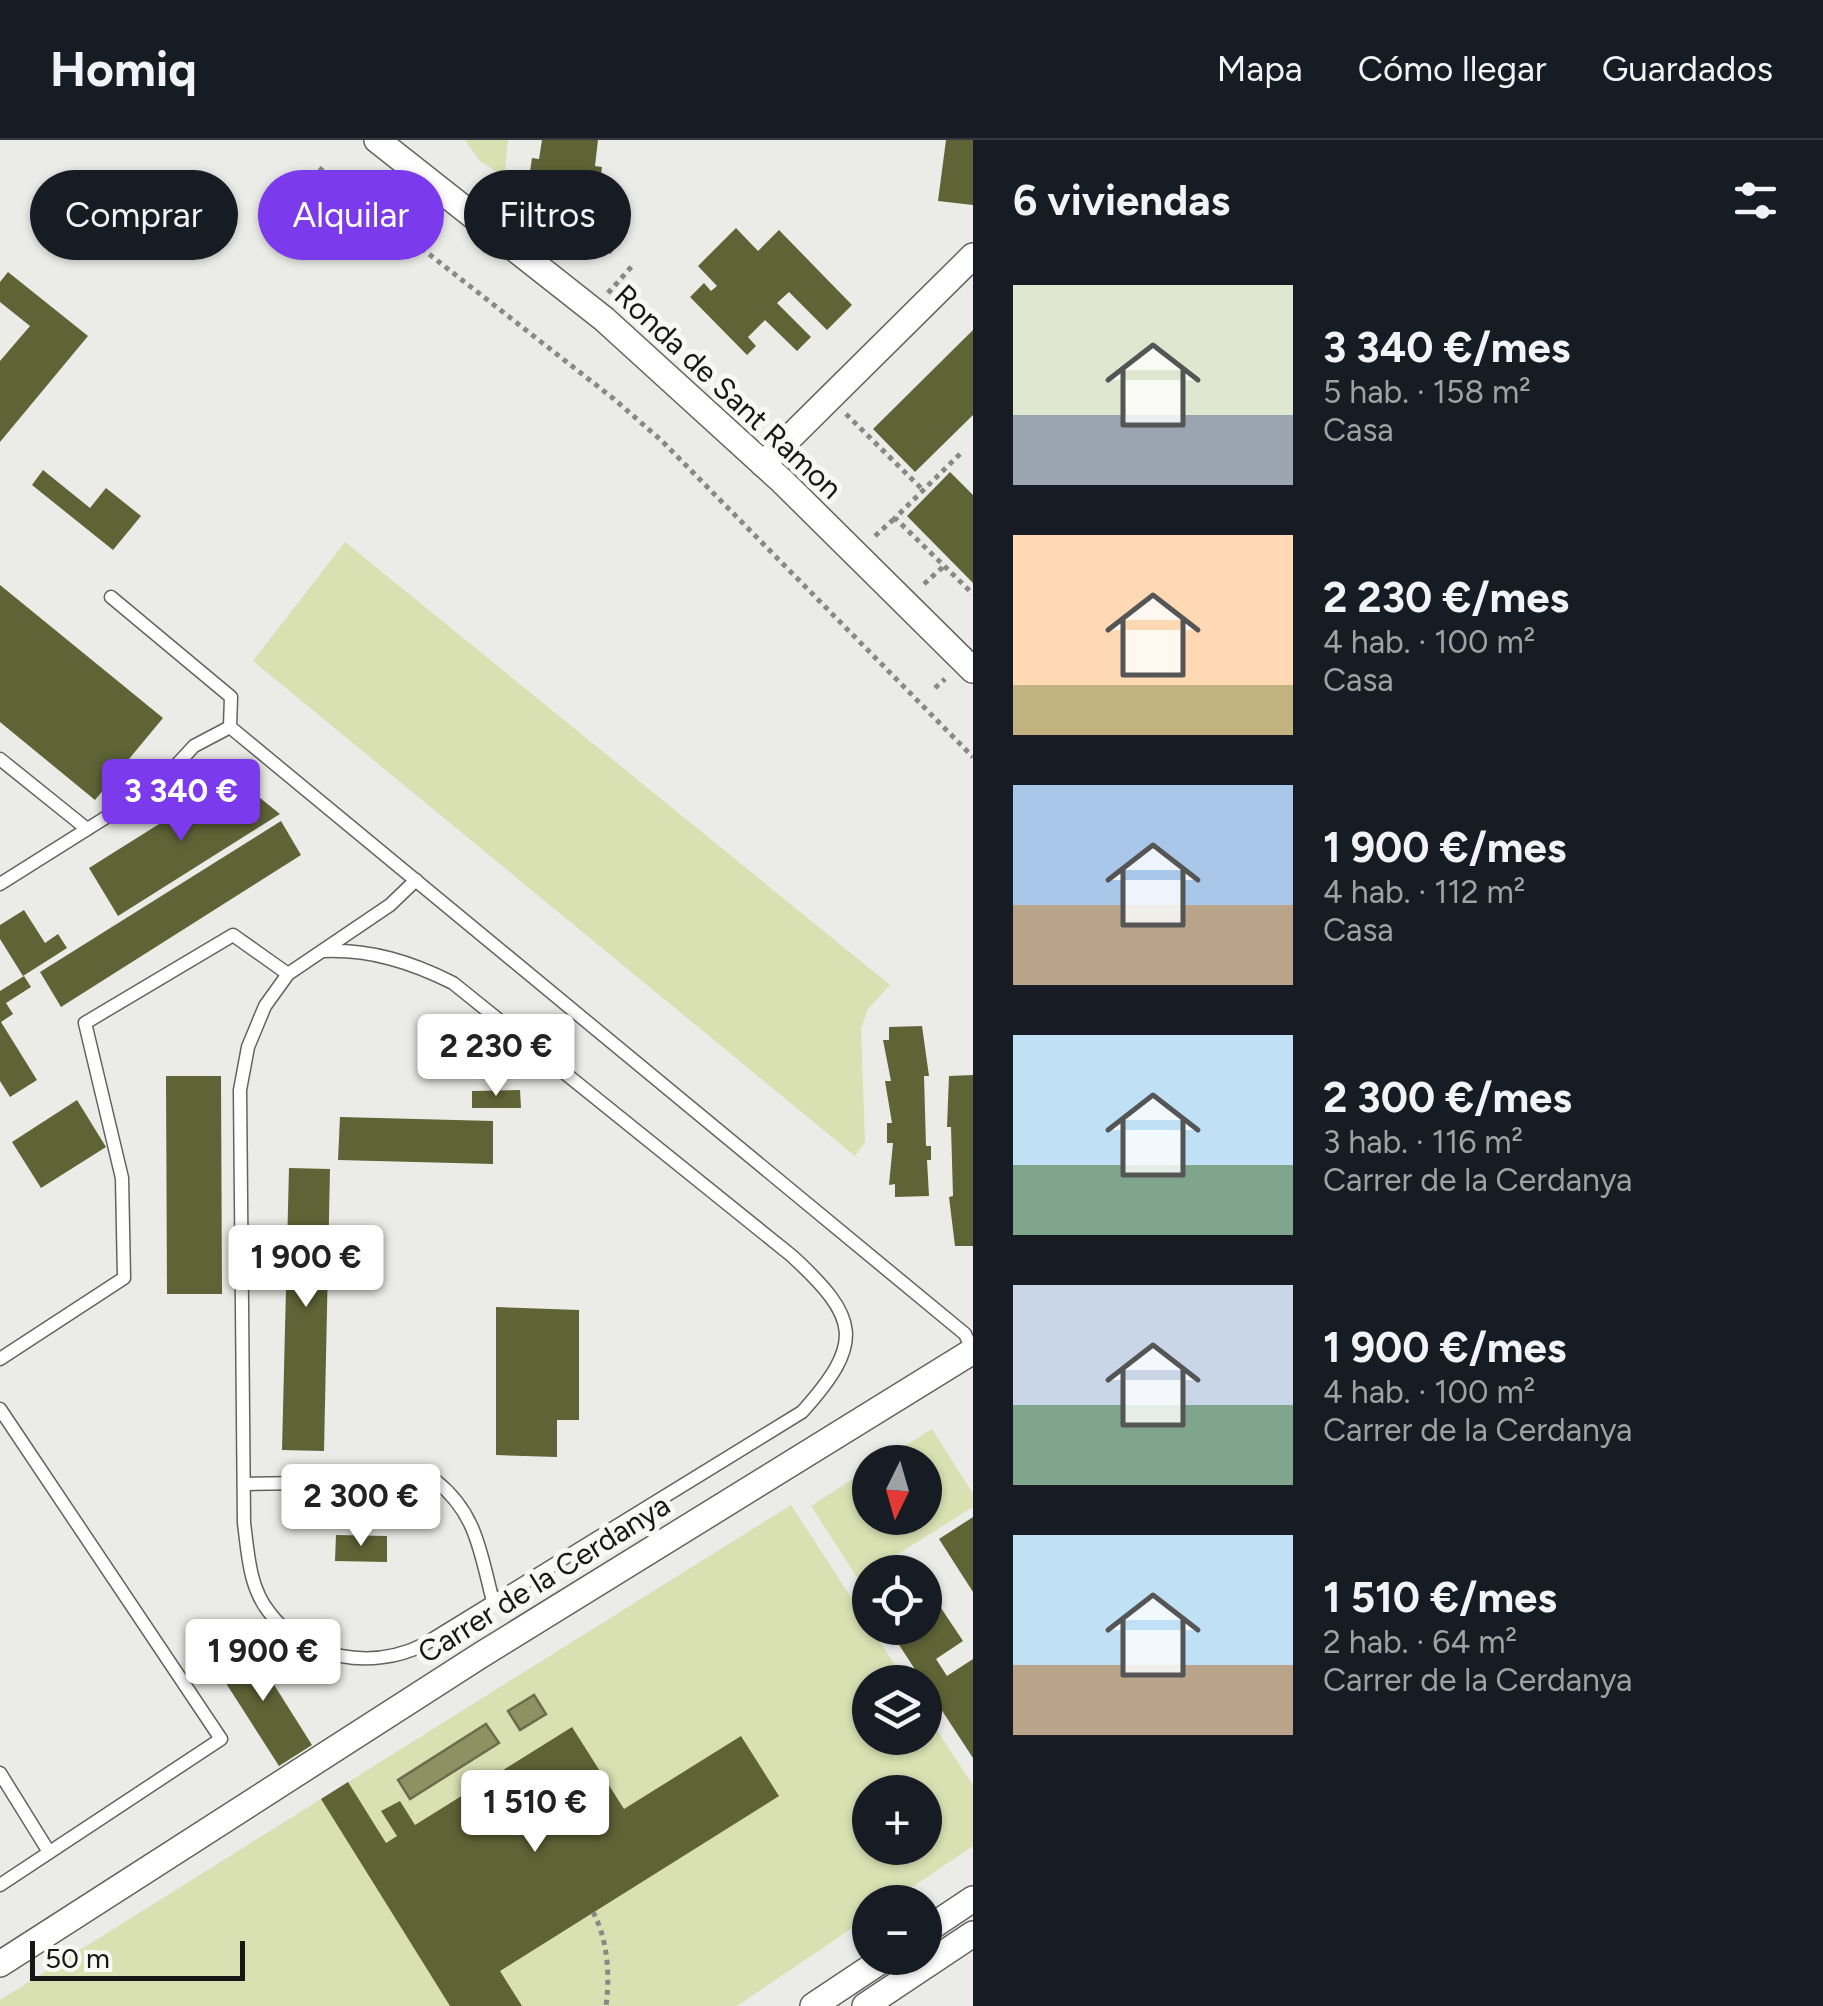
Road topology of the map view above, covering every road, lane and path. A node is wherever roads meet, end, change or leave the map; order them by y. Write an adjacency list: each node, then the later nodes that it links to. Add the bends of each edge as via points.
1 (378, 140): 5 (street, Ronda de Sant Ramon)
2 (319, 168): 16 (path, via 650,430)
3 (973, 256): 8 (street)
4 (633, 266): 5 (path)
5 (592, 310): 8 (street, Ronda de Sant Ramon)
6 (858, 426): 9 (path)
7 (960, 454): 9 (path)
8 (763, 464): 12 (street, Ronda de Sant Ramon)
9 (923, 490): 10 (path, via 895,518)
10 (973, 594)
11 (110, 597): 15 (lane, via 232,696)
12 (973, 670)
13 (945, 678): 14 (path)
14 (935, 688)
15 (230, 727): 18 (lane, via 194,746 159,784); 19 (lane)
16 (973, 757)
17 (0, 759): 18 (lane)
18 (87, 829): 20 (lane)
19 (416, 880): 21 (lane); 23 (lane, via 965,1334)
20 (0, 884)
21 (323, 951): 22 (lane); 27 (lane, via 358,950 453,983 792,1256 833,1298 846,1327 844,1360 802,1412)
22 (288, 974): 24 (lane, via 233,935 85,1023 122,1178 124,1278); 26 (lane, via 248,1047 240,1090)
23 (973, 1351): 35 (street, Carrer de la Cerdanya)
24 (0, 1360)
25 (0, 1409): 29 (lane, via 221,1738)
26 (244, 1484): 27 (lane, via 436,1480 460,1500 473,1526); 27 (lane, via 250,1574 269,1612 336,1656 397,1658)
27 (492, 1601)
28 (0, 1773): 29 (lane)
29 (50, 1852): 30 (lane)
30 (0, 1885)
31 (973, 1898): 33 (street)
32 (593, 1912): 37 (path, via 604,1931)
33 (942, 1919)
34 (973, 1934): 39 (street)
35 (0, 1964)
36 (860, 1975): 38 (street)
37 (606, 2006)
38 (813, 2006)
39 (866, 2006)

